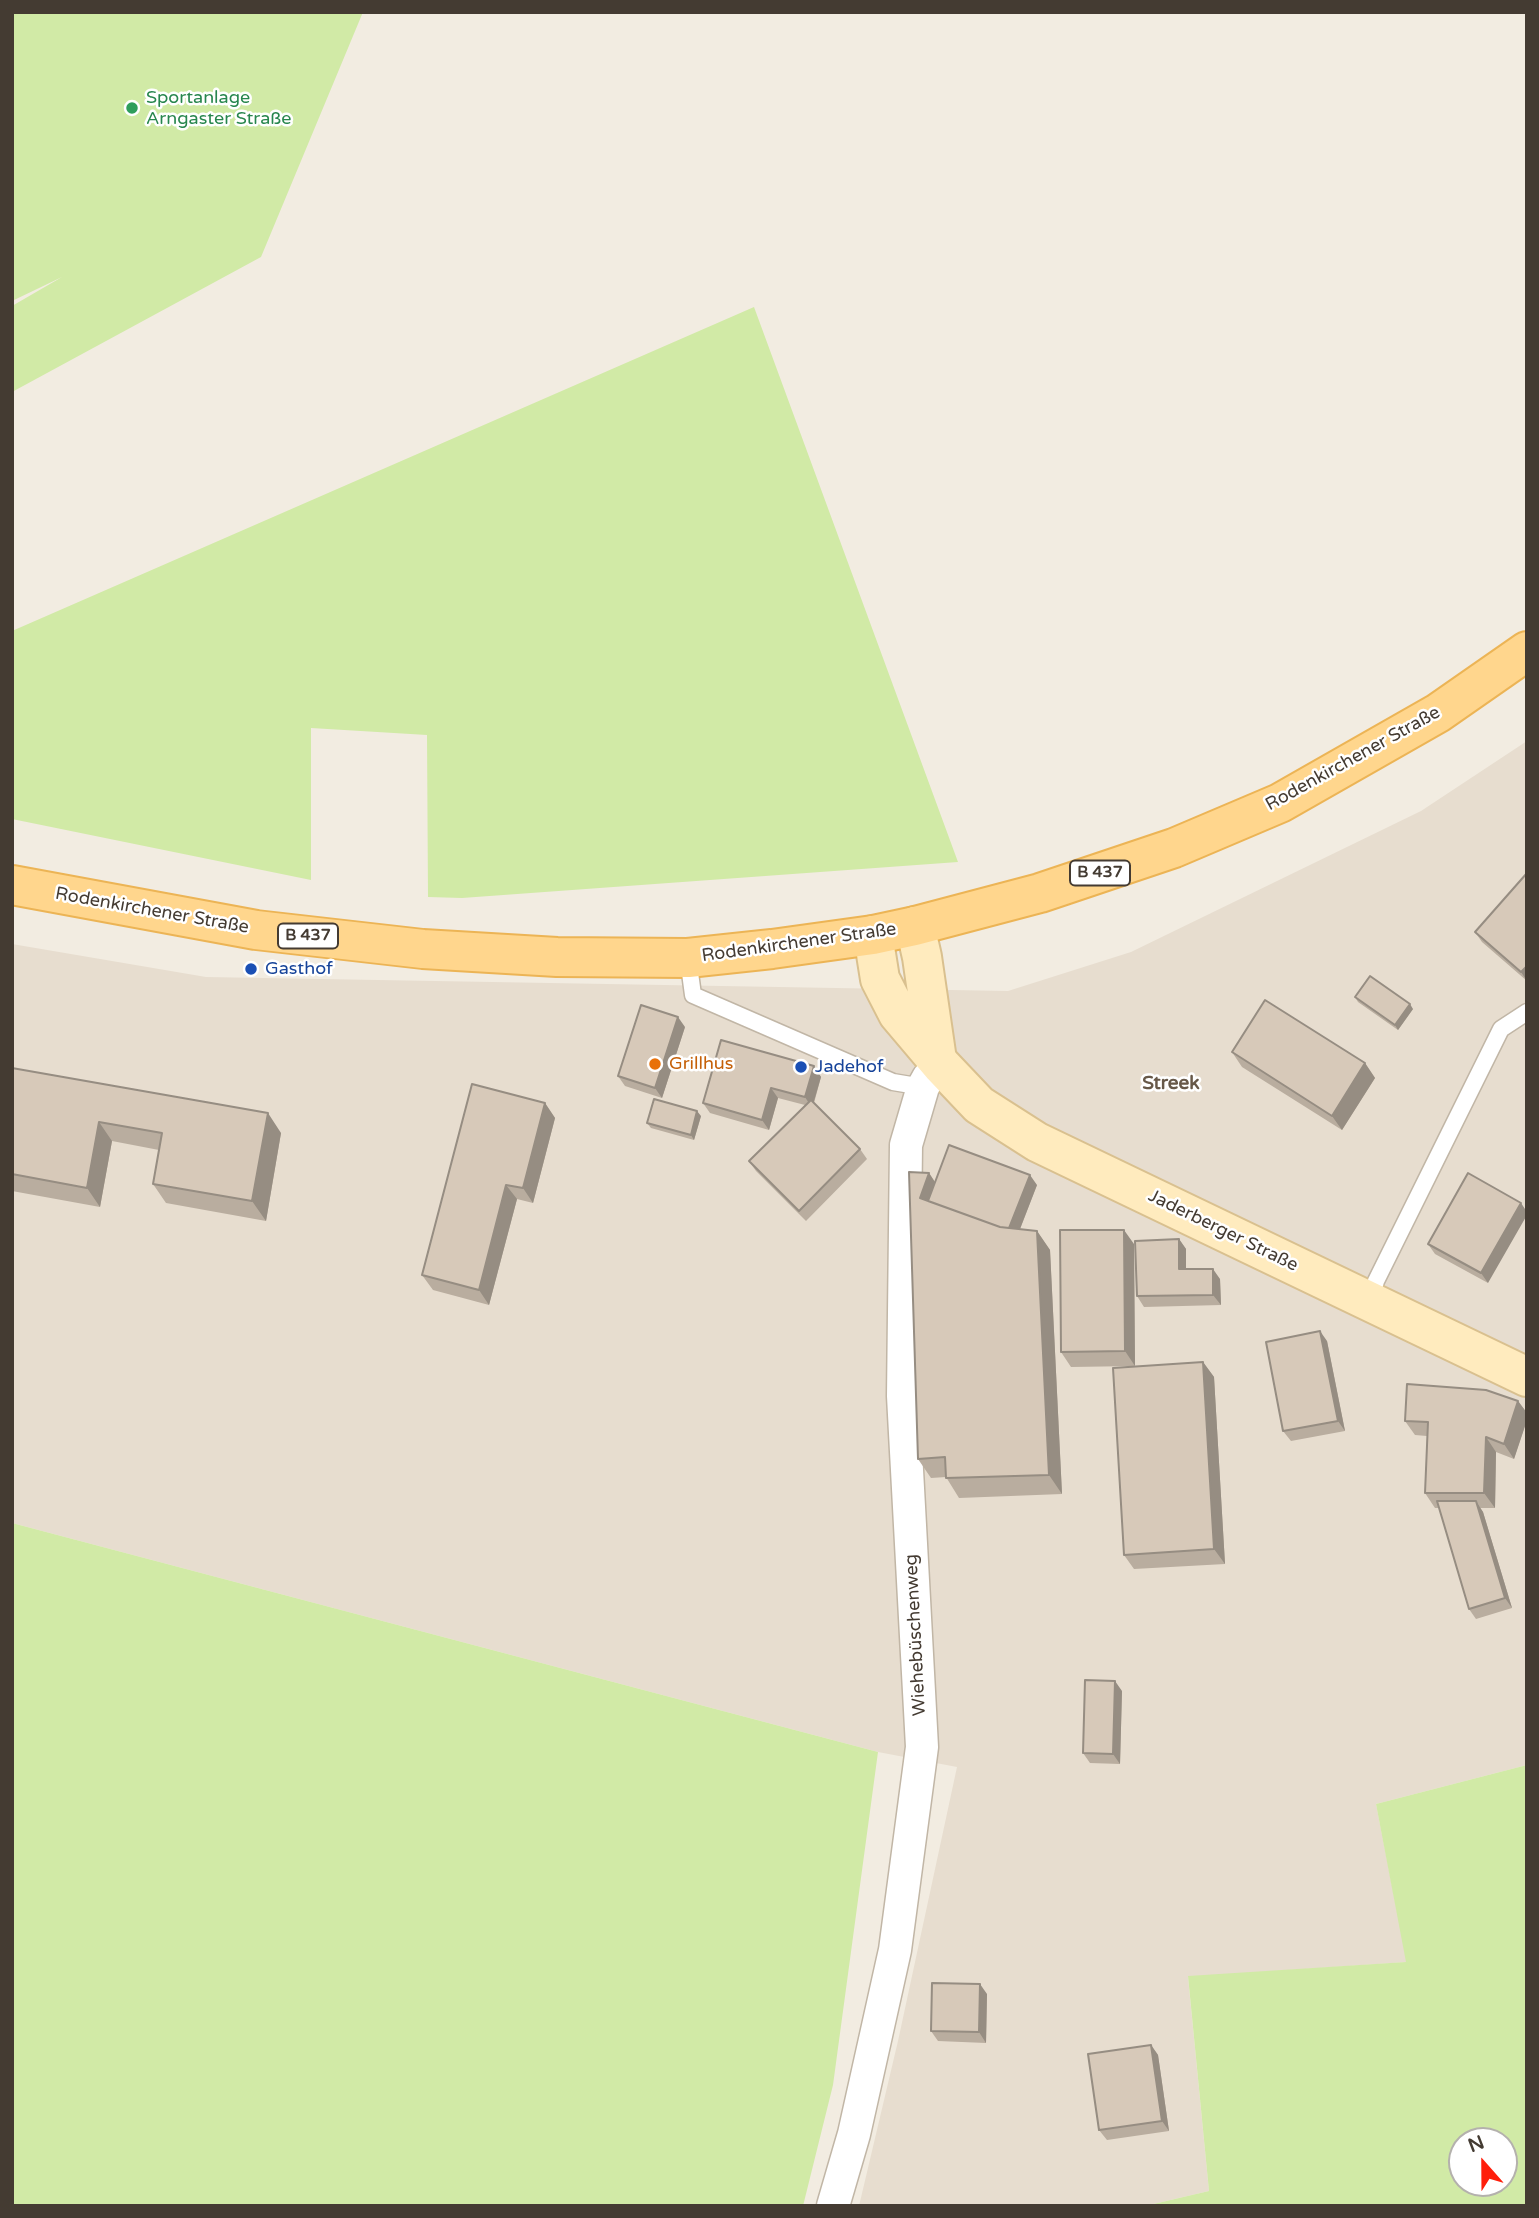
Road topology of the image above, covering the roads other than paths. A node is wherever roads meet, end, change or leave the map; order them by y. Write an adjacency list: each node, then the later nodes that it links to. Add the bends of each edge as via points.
1 (1527, 651): 3 (main road, Rodenkirchener Straße / B 437, via 1438,713 1280,803 1174,848 1077,881)
2 (12, 885): 5 (main road, Rodenkirchener Straße / B 437, via 256,930 423,949)
3 (915, 926): 4 (main road, Rodenkirchener Straße / B 437); 7 (street)
4 (873, 934): 5 (main road, Rodenkirchener Straße / B 437); 7 (street, Jaderberger Straße, via 880,979)
5 (688, 958): 7 (lane, via 693,995 893,1082)
6 (1527, 1012): 8 (lane, via 1501,1029 1376,1280)
7 (934, 1071): 8 (street, Jaderberger Straße, via 1037,1142); 10 (street, Wiehebüschenweg, via 906,1145 903,1396 922,1747 895,1950)
8 (1370, 1302): 9 (street, Jaderberger Straße)
9 (1527, 1377)
10 (833, 2206)

